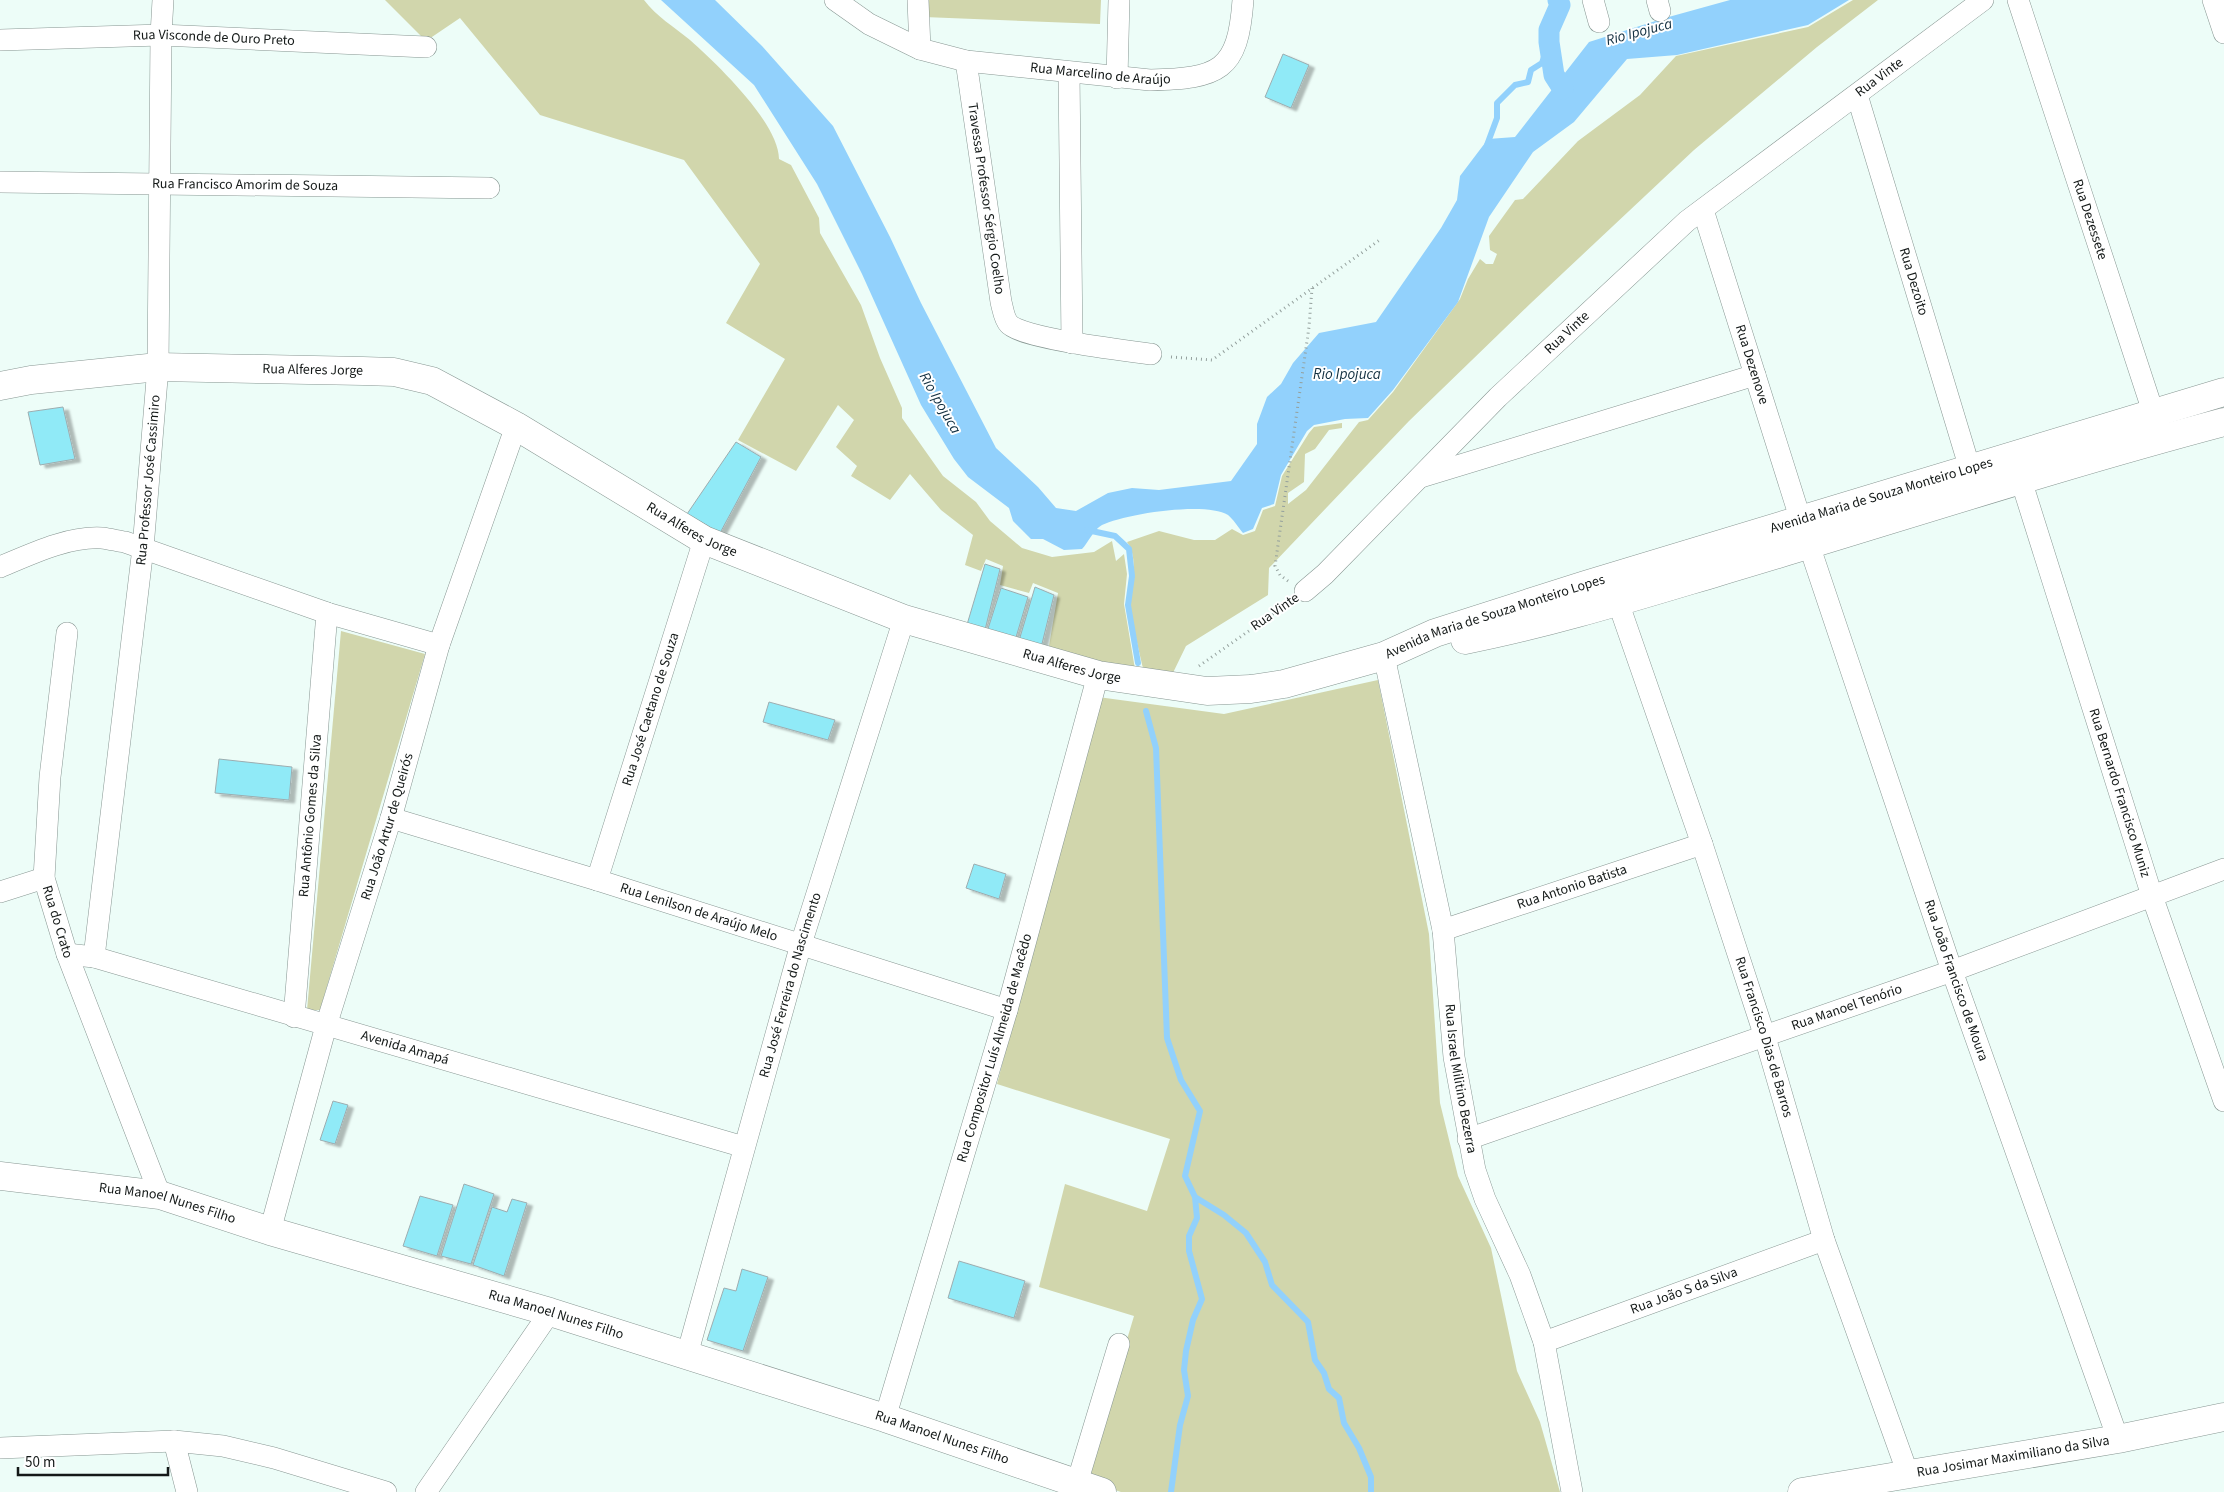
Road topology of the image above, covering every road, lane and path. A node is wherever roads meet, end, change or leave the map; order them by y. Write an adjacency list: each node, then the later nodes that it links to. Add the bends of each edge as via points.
1 (163, 0): 12 (street, Rua Professor José Cassimiro)
2 (835, 0): 15 (street, Rua Marcelino de Araújo, via 869,24)
3 (918, 0): 15 (street)
4 (1119, 0): 18 (street)
5 (1243, 0): 18 (street, Rua Marcelino de Araújo, via 1241,29 1230,59 1214,70 1192,77)
6 (1593, 0): 10 (street)
7 (1983, 0): 19 (street, Rua Vinte)
8 (2018, 0): 32 (street, Rua Dezessete)
9 (2213, 0): 11 (street)
10 (1599, 22)
11 (2224, 33)
12 (161, 35): 13 (street, Rua Visconde de Ouro Preto); 14 (street, Rua Visconde de Ouro Preto); 21 (street, Rua Professor José Cassimiro)
13 (0, 40)
14 (426, 47)
15 (920, 49): 16 (street, Rua Marcelino de Araújo)
16 (966, 61): 17 (street, Rua Marcelino de Araújo); 26 (street, Travessa Professor Sérgio Coelho, via 1001,302 1009,324 1017,330)
17 (1069, 72): 18 (street, Rua Marcelino de Araújo); 26 (street)
18 (1117, 78)
19 (1857, 95): 23 (street, Rua Vinte); 36 (street, Rua Dezoito)
20 (0, 182): 21 (street, Rua Francisco Amorim de Souza)
21 (160, 183): 22 (street, Rua Francisco Amorim de Souza); 28 (street, Rua Professor José Cassimiro)
22 (489, 188)
23 (1702, 210): 29 (street, Rua Dezenove); 37 (street, Rua Vinte, via 1498,397)
24 (1381, 238): 25 (path)
25 (1312, 288): 27 (path, via 1212,360); 42 (path, via 1310,326)
26 (1072, 343): 27 (street)
27 (1151, 354)
28 (158, 367): 30 (street, Rua Alferes Jorge); 34 (street, Rua Alferes Jorge, via 394,372 432,381); 41 (street, Rua Professor José Cassimiro)
29 (1755, 376): 37 (street); 39 (street, Rua Dezenove)
30 (0, 386)
31 (2224, 392): 32 (street, Avenida Maria de Souza Monteiro Lopes)
32 (2153, 413): 35 (street, Rua Dezessete); 36 (street, Avenida Maria de Souza Monteiro Lopes)
33 (2224, 422): 35 (street, Avenida Maria de Souza Monteiro Lopes)
34 (516, 426): 40 (street, Rua Alferes Jorge); 49 (street, Rua João Artur de Queirós)
35 (2162, 438): 38 (street, Avenida Maria de Souza Monteiro Lopes)
36 (1970, 469): 39 (street, Avenida Maria de Souza Monteiro Lopes)
37 (1419, 478): 44 (street, Rua Vinte)
38 (2021, 480): 39 (street, Avenida Maria de Souza Monteiro Lopes); 59 (street, Rua Bernardo Francisco Muniz)
39 (1805, 533): 45 (street, Avenida Maria de Souza Monteiro Lopes); 50 (street, Avenida Maria de Souza Monteiro Lopes, via 1707,548 1435,633); 64 (street, Rua João Francisco de Moura)
40 (704, 540): 47 (street, Rua Alferes Jorge); 57 (street, Rua José Caetano de Souza)
41 (143, 548): 43 (street, via 102,538 83,539); 46 (street); 63 (street, Rua Professor José Cassimiro)
42 (1275, 566)
43 (0, 567)
44 (1305, 591): 52 (path, Rua Vinte)
45 (1618, 602): 50 (street, Avenida Maria de Souza Monteiro Lopes, via 1517,630); 54 (street, Rua Francisco Dias de Barros)
46 (327, 613): 49 (street); 66 (street, Rua Antônio Gomes da Silva)
47 (904, 619): 51 (street, Rua Alferes Jorge); 61 (street, Rua José Ferreira do Nascimento)
48 (66, 633): 56 (street, Rua do Crato, via 50,777)
49 (440, 645): 53 (street, Rua João Artur de Queirós)
50 (1388, 654): 52 (street, Rua Alferes Jorge, via 1284,684 1251,689 1207,691); 60 (street, Rua Israel Militino Bezerra)
51 (1098, 675): 52 (street, Rua Alferes Jorge); 65 (street, Rua Compositor Luís Almeida de Macêdo)
52 (1170, 687)
53 (391, 818): 57 (street, Rua Lenilson de Araújo Melo); 67 (street, Rua João Artur de Queirós)
54 (1702, 844): 60 (street, Rua Antonio Batista); 68 (street, Rua Francisco Dias de Barros)
55 (2224, 869): 59 (street, Rua Manoel Tenório)
56 (44, 878): 58 (street); 62 (street, Rua do Crato)
57 (597, 880): 61 (street, Rua Lenilson de Araújo Melo)
58 (0, 892)
59 (2149, 897): 64 (street, Rua Manoel Tenório); 69 (street, Rua Bernardo Francisco Muniz)
60 (1443, 930): 70 (street, Rua Israel Militino Bezerra, via 1454,1058)
61 (801, 944): 65 (street, Rua Lenilson de Araújo Melo); 71 (street, Rua José Ferreira do Nascimento)
62 (66, 954): 63 (street, Avenida Amapá); 73 (street, Rua do Crato)
63 (94, 957): 66 (street, Avenida Amapá)
64 (1952, 971): 68 (street, Rua Manoel Tenório); 82 (street, Rua João Francisco de Moura)
65 (1007, 1010): 81 (street, Rua Compositor Luís Almeida de Macêdo)
66 (294, 1017): 67 (street, Avenida Amapá)
67 (326, 1026): 71 (street, Avenida Amapá); 74 (street, Rua João Artur de Queirós)
68 (1765, 1037): 70 (street, Rua Manoel Tenório); 75 (street, Rua Francisco Dias de Barros)
69 (2224, 1101)
70 (1468, 1139): 77 (street, Rua Israel Militino Bezerra, via 1485,1199 1520,1275)
71 (744, 1147): 79 (street, Rua José Ferreira do Nascimento)
72 (0, 1176): 73 (street, Rua Manoel Nunes Filho)
73 (160, 1195): 74 (street, Rua Manoel Nunes Filho)
74 (270, 1231): 76 (street, Rua Manoel Nunes Filho)
75 (1824, 1240): 77 (street, Rua João S da Silva); 85 (street, Rua Francisco Dias de Barros)
76 (550, 1312): 79 (street, Rua Manoel Nunes Filho); 90 (street)
77 (1544, 1342): 91 (street, Rua Israel Militino Bezerra)
78 (1119, 1344): 87 (street)
79 (687, 1355): 81 (street, Rua Manoel Nunes Filho)
80 (2224, 1417): 82 (street, Rua Josimar Maximiliano da Silva)
81 (885, 1418): 87 (street, Rua Manoel Nunes Filho)
82 (2118, 1439): 85 (street, Rua Josimar Maximiliano da Silva)
83 (174, 1441): 84 (street); 88 (street); 89 (street, via 223,1446 274,1458)
84 (0, 1448)
85 (1908, 1474): 86 (street, Rua Josimar Maximiliano da Silva)
86 (1862, 1487): 92 (street, Rua Josimar Maximiliano da Silva)
87 (1089, 1488)
88 (187, 1492)
89 (386, 1492)
90 (426, 1492)
91 (1572, 1492)
92 (1802, 1492)

